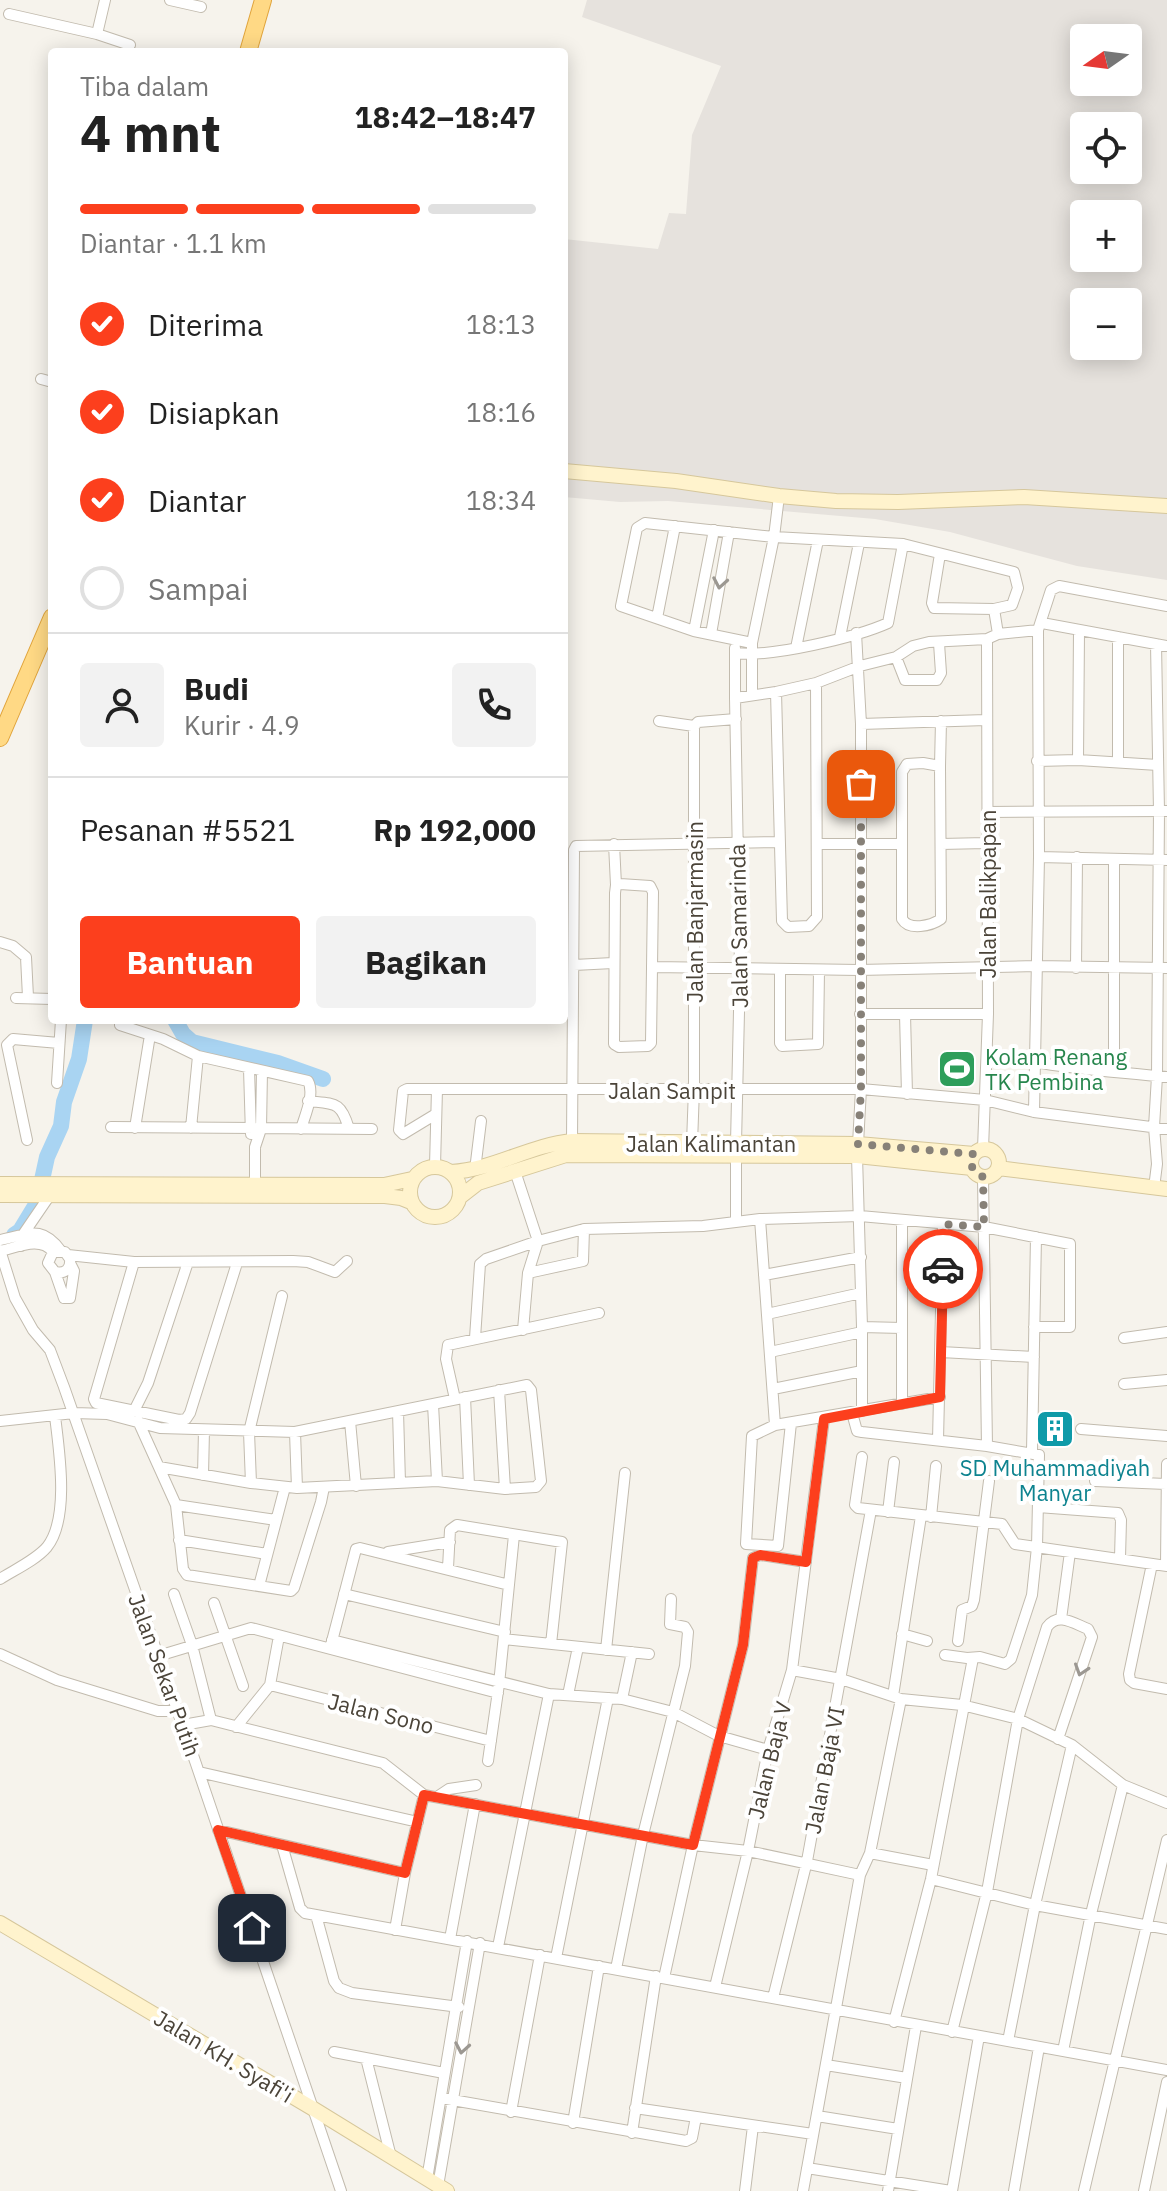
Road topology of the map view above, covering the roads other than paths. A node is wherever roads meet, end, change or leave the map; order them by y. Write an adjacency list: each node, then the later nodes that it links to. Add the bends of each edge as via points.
1 (105, 0): 6 (street)
2 (170, 0): 4 (street)
3 (263, 0): 8 (highway)
4 (201, 7)
5 (9, 14): 6 (street)
6 (97, 34): 7 (street)
7 (130, 45)
8 (249, 48)
9 (568, 471): 10 (main road, via 676,481)
10 (778, 502): 11 (main road, via 1024,497); 15 (street)
11 (1167, 506)
12 (675, 526): 13 (street); 22 (street); 22 (street, via 645,523 637,528 621,602 623,608)
13 (714, 530): 14 (street); 25 (street)
14 (729, 532): 15 (street); 28 (street, one-way to 28)
15 (774, 537): 16 (street); 34 (street)
16 (818, 540): 17 (street); 37 (street)
17 (859, 543): 18 (street); 30 (street)
18 (903, 544): 19 (street); 27 (street, via 888,623)
19 (940, 554): 21 (street, via 934,608); 21 (street, via 1014,572 1018,588 1012,605)
20 (1167, 606): 24 (street, via 1059,586 1051,590)
21 (994, 609): 29 (street)
22 (657, 618): 25 (street)
23 (48, 626): 52 (highway)
24 (1040, 626): 26 (street); 29 (street); 54 (street)
25 (694, 631): 28 (street)
26 (1079, 631): 31 (street); 53 (street)
27 (856, 633): 30 (street); 41 (street)
28 (711, 634): 32 (street)
29 (998, 634): 33 (street)
30 (840, 637): 37 (street)
31 (1118, 637): 36 (street); 55 (street)
32 (734, 638): 34 (street); 38 (street, Jalan Samarinda)
33 (987, 639): 35 (street); 47 (street, Jalan Balikpapan)
34 (752, 643): 39 (street)
35 (939, 643): 40 (street, via 913,646); 40 (street, via 937,680 905,680)
36 (1161, 645): 56 (street)
37 (796, 648): 39 (street)
38 (736, 653): 39 (street); 45 (street, Jalan Samarinda)
39 (753, 656): 44 (street)
40 (896, 657): 41 (street)
41 (860, 666): 42 (street); 50 (street)
42 (816, 683): 43 (street); 67 (street)
43 (776, 692): 44 (street); 62 (street)
44 (752, 695): 45 (street)
45 (735, 698): 46 (street, Jalan Samarinda)
46 (736, 714): 51 (street); 61 (street, Jalan Samarinda)
47 (986, 720): 49 (street); 60 (street, Jalan Balikpapan)
48 (659, 721): 51 (street)
49 (941, 721): 50 (street); 57 (street)
50 (861, 724): 64 (street)
51 (694, 726): 63 (street, Jalan Banjarmasin)
52 (0, 738)
53 (1078, 760): 54 (street); 55 (street)
54 (1037, 761): 58 (street)
55 (1118, 762): 56 (street)
56 (1158, 765): 59 (street)
57 (940, 766): 68 (street, via 903,768); 69 (street)
58 (1037, 810): 59 (street); 60 (street); 70 (street)
59 (1163, 811): 73 (street)
60 (987, 812): 65 (street, Jalan Balikpapan)
61 (736, 842): 62 (street); 63 (street); 82 (street, Jalan Samarinda)
62 (778, 842): 67 (street, via 782,921 788,927 809,926 817,917)
63 (694, 843): 66 (street); 81 (street, Jalan Banjarmasin)
64 (861, 843): 67 (street); 68 (street); 88 (street)
65 (986, 843): 69 (street); 80 (street, Jalan Balikpapan)
66 (614, 844): 74 (street); 77 (street, via 584,844 574,850)
67 (819, 844)
68 (900, 844): 69 (street, via 902,919 911,927 941,919)
69 (941, 844)
70 (1039, 857): 71 (street); 78 (street)
71 (1077, 857): 72 (street); 83 (street)
72 (1114, 859): 73 (street); 84 (street)
73 (1163, 860): 85 (street)
74 (616, 885): 76 (street); 79 (street, via 652,888)
75 (0, 942): 89 (street, via 26,957 22,997)
76 (613, 963): 77 (street); 79 (street, via 614,1044 619,1047 651,1043)
77 (574, 965): 108 (street)
78 (1036, 966): 80 (street); 83 (street); 98 (street)
79 (652, 967): 81 (street)
80 (987, 967): 88 (street); 92 (street, Jalan Balikpapan)
81 (695, 968): 82 (street); 105 (street, Jalan Banjarmasin)
82 (740, 968): 86 (street); 106 (street, Jalan Samarinda)
83 (1076, 968): 84 (street)
84 (1113, 968): 85 (street); 100 (street)
85 (1163, 968): 102 (street)
86 (780, 969): 87 (street); 87 (street, via 782,1046 818,1044)
87 (819, 970): 88 (street)
88 (859, 970): 90 (street)
89 (48, 999)
90 (860, 1014): 91 (street); 107 (street)
91 (905, 1014): 92 (street); 109 (street)
92 (988, 1014): 110 (street, Jalan Balikpapan)
93 (61, 1024): 96 (street)
94 (120, 1025): 95 (street)
95 (150, 1035): 97 (street); 117 (street)
96 (59, 1043): 103 (street); 124 (street, via 13,1039 7,1045)
97 (198, 1056): 99 (street); 118 (street)
98 (1035, 1062): 100 (street, via 1074,1070); 112 (street)
99 (249, 1069): 101 (street); 119 (street)
100 (1114, 1070): 102 (street)
101 (262, 1071): 111 (street, via 308,1081); 119 (street)
102 (1162, 1077): 116 (street)
103 (57, 1083)
104 (437, 1089): 108 (street, Jalan Sampit); 113 (street); 113 (street, Jalan Sampit, via 403,1091 399,1130 403,1134)
105 (694, 1089): 106 (street, Jalan Sampit); 108 (street, Jalan Sampit); 126 (street, Jalan Banjarmasin)
106 (739, 1089): 107 (street, Jalan Sampit); 128 (street, Jalan Samarinda)
107 (861, 1089): 109 (street, Jalan Sampit); 129 (street)
108 (573, 1090): 125 (street)
109 (907, 1094): 110 (street, Jalan Sampit)
110 (985, 1100): 112 (street, Jalan Sampit); 130 (street, Jalan Balikpapan)
111 (308, 1101): 120 (street); 121 (street, via 344,1110)
112 (1034, 1112): 116 (street, Jalan Sampit)
113 (436, 1114): 132 (street)
114 (481, 1121): 133 (street)
115 (111, 1127): 117 (street)
116 (1154, 1127): 123 (street, Jalan Sampit); 138 (street)
117 (135, 1128): 118 (street)
118 (191, 1128): 119 (street)
119 (255, 1129): 120 (street); 141 (street)
120 (301, 1129): 121 (street)
121 (349, 1129): 122 (street)
122 (372, 1129)
123 (1167, 1129)
124 (27, 1140)
125 (572, 1141): 127 (main road, Jalan Kalimantan); 133 (main road, Jalan Kalimantan)
126 (692, 1143): 127 (main road, Jalan Kalimantan); 128 (main road, Jalan Kalimantan)
127 (625, 1148): 128 (main road, Jalan Kalimantan); 134 (main road, Jalan Kalimantan, via 566,1155)
128 (736, 1149): 129 (main road, Jalan Kalimantan); 148 (street, Jalan Samarinda)
129 (857, 1150): 130 (main road, Jalan Kalimantan); 145 (street)
130 (978, 1162): 131 (main road, via 993,1152); 131 (main road, via 992,1175); 150 (street, Jalan Balikpapan)
131 (998, 1164): 138 (main road)
132 (435, 1166): 135 (main road); 136 (main road)
133 (475, 1170): 135 (main road, Jalan Kalimantan)
134 (515, 1171): 143 (main road, Jalan Kalimantan, via 478,1183); 155 (street)
135 (451, 1172): 143 (main road)
136 (412, 1179): 141 (main road); 144 (main road)
137 (0, 1184): 139 (main road)
138 (1161, 1184)
139 (32, 1190): 140 (main road); 142 (main road)
140 (49, 1191): 141 (main road); 154 (street)
141 (255, 1191): 144 (main road, via 385,1196)
142 (0, 1195)
143 (460, 1197): 144 (main road, via 452,1211 437,1217 422,1214)
144 (411, 1202)
145 (860, 1216): 146 (street); 147 (street); 158 (street)
146 (760, 1219): 148 (street); 165 (street)
147 (902, 1220): 149 (street); 171 (street)
148 (736, 1221): 151 (street)
149 (943, 1224): 150 (street); 178 (street)
150 (984, 1227): 152 (street); 179 (street, Jalan Balikpapan)
151 (584, 1229): 155 (street); 164 (street, via 583,1261)
152 (1036, 1237): 170 (street); 170 (street, via 1070,1244 1071,1325)
153 (0, 1240): 154 (street)
154 (22, 1241): 156 (street); 157 (street, via 44,1243)
155 (538, 1241): 164 (street); 175 (street, via 480,1264)
156 (0, 1251): 192 (street, Jalan Sekar Putih, via 15,1298 50,1350)
157 (63, 1255): 160 (street); 163 (street, via 65,1272); 163 (street, via 48,1263); 163 (street, via 74,1271 70,1298 64,1298)
158 (861, 1257): 165 (street); 166 (street)
159 (347, 1261): 162 (street, via 335,1272 308,1262)
160 (134, 1262): 161 (street); 194 (street, via 94,1399)
161 (188, 1262): 162 (street); 194 (street)
162 (237, 1263): 194 (street, via 186,1419)
163 (55, 1272)
164 (528, 1273): 172 (street)
165 (764, 1275): 169 (street)
166 (861, 1293): 169 (street); 173 (street)
167 (282, 1296): 202 (street)
168 (599, 1313): 172 (street)
169 (767, 1314): 177 (street)
170 (1034, 1327): 180 (street)
171 (902, 1328): 173 (street); 189 (street)
172 (523, 1330): 175 (street)
173 (862, 1330): 177 (street); 181 (street)
174 (1167, 1332): 176 (street)
175 (475, 1338): 187 (street, via 448,1345 446,1359)
176 (1124, 1338)
177 (770, 1352): 184 (street)
178 (941, 1352): 179 (street); 186 (street)
179 (986, 1354): 180 (street); 206 (street, Jalan Balikpapan)
180 (1034, 1357): 207 (street)
181 (862, 1371): 184 (street); 191 (street)
182 (1167, 1380): 183 (street)
183 (1124, 1384)
184 (773, 1389): 199 (street)
185 (499, 1390): 187 (street); 226 (street); 226 (street, via 530,1386 541,1481 536,1487)
186 (940, 1397): 189 (street); 205 (street)
187 (460, 1398): 188 (street); 221 (street)
188 (433, 1404): 190 (street); 215 (street)
189 (902, 1404): 191 (street)
190 (398, 1411): 197 (street); 219 (street)
191 (857, 1412): 195 (street); 205 (street, via 857,1431)
192 (74, 1413): 193 (street); 194 (street); 270 (street, Jalan Sekar Putih)
193 (55, 1416): 196 (street); 247 (street, via 60,1453 57,1526 46,1548)
194 (136, 1416): 201 (street, via 160,1428); 212 (street)
195 (824, 1419): 198 (street); 243 (street, Jalan Baja V)
196 (0, 1421)
197 (350, 1421): 203 (street); 222 (street)
198 (791, 1423): 199 (street); 199 (street, via 779,1543 748,1544 752,1437)
199 (775, 1425)
200 (1081, 1429): 204 (street)
201 (204, 1430): 202 (street); 214 (street)
202 (249, 1432): 203 (street); 218 (street)
203 (295, 1432): 225 (street)
204 (1167, 1436)
205 (938, 1440): 206 (street)
206 (987, 1446): 207 (street)
207 (1032, 1452): 228 (street, via 1041,1458)
208 (862, 1457): 229 (street, via 855,1506)
209 (894, 1462): 230 (street)
210 (1167, 1464): 220 (street)
211 (936, 1466): 231 (street)
212 (159, 1467): 214 (street); 227 (street)
213 (625, 1473): 265 (street)
214 (203, 1475): 218 (street)
215 (437, 1481): 219 (street); 221 (street)
216 (989, 1481): 234 (street)
217 (1095, 1481): 220 (street)
218 (251, 1483): 223 (street)
219 (400, 1483): 222 (street)
220 (1166, 1484): 233 (street)
221 (469, 1485): 226 (street)
222 (356, 1486): 224 (street)
223 (285, 1487): 225 (street); 232 (street)
224 (324, 1487): 225 (street); 249 (street, via 294,1588)
225 (297, 1488)
226 (505, 1489)
227 (176, 1505): 232 (street); 236 (street)
228 (1038, 1507): 238 (street); 242 (street, via 1118,1513)
229 (871, 1510): 230 (street); 273 (street, Jalan Baja VI)
230 (888, 1512): 231 (street)
231 (926, 1516): 234 (street); 255 (street)
232 (276, 1520): 241 (street)
233 (1167, 1520): 245 (street)
234 (985, 1522): 238 (street, via 1005,1526 1015,1544); 260 (street, via 973,1604 962,1610)
235 (514, 1535): 237 (street, via 457,1525 450,1530); 248 (street); 261 (street, via 562,1542)
236 (179, 1540): 241 (street); 249 (street, via 184,1573)
237 (450, 1542): 240 (street); 246 (street)
238 (1037, 1547): 239 (street); 271 (street, via 1032,1595 1011,1659 1005,1664)
239 (1070, 1552): 242 (street); 254 (street)
240 (384, 1553): 246 (street); 251 (street, via 356,1549)
241 (267, 1554): 249 (street)
242 (1120, 1558): 244 (street)
243 (806, 1562): 272 (street, Jalan Baja V); 290 (street, via 753,1558 743,1645)
244 (1152, 1564): 245 (street); 277 (street, via 1129,1674 1134,1683)
245 (1166, 1566)
246 (448, 1568): 248 (street)
247 (0, 1579)
248 (509, 1585): 258 (street)
249 (259, 1586)
250 (174, 1594): 262 (street)
251 (344, 1594): 258 (street); 263 (street)
252 (671, 1599): 285 (street, via 670,1624 688,1632)
253 (214, 1603): 256 (street)
254 (1061, 1619): 286 (street, via 1047,1627); 291 (street, one-way to 291, via 1088,1629 1092,1637)
255 (902, 1634): 259 (street); 280 (street)
256 (225, 1635): 257 (street, via 251,1628); 262 (street); 275 (street)
257 (279, 1636): 263 (street); 274 (street)
258 (504, 1636): 261 (street); 276 (street)
259 (927, 1641)
260 (958, 1641)
261 (551, 1644): 264 (street)
262 (192, 1645): 270 (street); 287 (street)
263 (331, 1645): 276 (street)
264 (578, 1647): 265 (street); 279 (street)
265 (606, 1650): 266 (street)
266 (632, 1652): 268 (street); 282 (street)
267 (0, 1654): 284 (street, via 57,1680 158,1711)
268 (649, 1654)
269 (945, 1655): 271 (street)
270 (158, 1656): 284 (street, Jalan Sekar Putih)
271 (973, 1658): 283 (street)
272 (792, 1670): 273 (street); 294 (street, Jalan Baja V)
273 (841, 1679): 280 (street); 313 (street, Jalan Baja VI)
274 (270, 1685): 289 (street); 292 (street, Jalan Sono)
275 (243, 1686)
276 (499, 1688): 278 (street); 292 (street)
277 (1167, 1689)
278 (549, 1694): 279 (street); 303 (street)
279 (568, 1695): 281 (street)
280 (897, 1697): 283 (street); 312 (street)
281 (608, 1698): 282 (street); 305 (street)
282 (622, 1699): 285 (street)
283 (962, 1705): 286 (street); 314 (street)
284 (177, 1711): 288 (street, Jalan Sekar Putih)
285 (673, 1712): 290 (street); 307 (street)
286 (1018, 1719): 291 (street); 318 (street)
287 (211, 1720): 288 (street); 289 (street)
288 (183, 1725): 295 (street, Jalan Sekar Putih)
289 (231, 1725): 299 (street, via 383,1763)
290 (719, 1736): 294 (street); 310 (street)
291 (1058, 1739): 293 (street)
292 (491, 1741): 296 (street)
293 (1072, 1745): 298 (street); 319 (street)
294 (768, 1750): 311 (street, Jalan Baja V)
295 (195, 1761): 304 (street); 306 (street, Jalan Sekar Putih)
296 (488, 1761)
297 (476, 1785): 300 (street, via 449,1789)
298 (1123, 1785): 301 (street); 320 (street)
299 (424, 1795): 300 (street); 304 (street)
300 (437, 1797): 302 (street)
301 (1167, 1803)
302 (475, 1804): 303 (street); 326 (street)
303 (525, 1814): 305 (street); 329 (street)
304 (418, 1822): 315 (street)
305 (584, 1824): 307 (street); 331 (street)
306 (218, 1830): 309 (street); 357 (street, Jalan Sekar Putih)
307 (643, 1835): 310 (street); 333 (street)
308 (1167, 1840): 323 (street)
309 (282, 1845): 315 (street); 321 (street, via 301,1910)
310 (693, 1845): 311 (street); 334 (street)
311 (748, 1851): 313 (street); 335 (street, Jalan Baja V)
312 (870, 1853): 314 (street); 316 (street)
313 (807, 1861): 316 (street); 336 (street, Jalan Baja VI)
314 (933, 1865): 317 (street)
315 (405, 1873): 325 (street)
316 (860, 1875): 339 (street)
317 (931, 1879): 318 (street); 340 (street)
318 (987, 1892): 319 (street); 342 (street)
319 (1035, 1905): 320 (street); 344 (street)
320 (1091, 1914): 323 (street); 346 (street)
321 (316, 1915): 325 (street); 337 (street, via 339,1988)
322 (0, 1923): 357 (main road, Jalan KH. Syafi'i)
323 (1145, 1925): 324 (street); 349 (street)
324 (1167, 1929)
325 (395, 1930): 326 (street)
326 (450, 1939): 327 (street)
327 (467, 1941): 328 (street); 337 (street)
328 (480, 1943): 329 (street); 338 (street)
329 (498, 1947): 330 (street)
330 (540, 1955): 331 (street); 359 (street)
331 (556, 1958): 332 (street)
332 (599, 1966): 333 (street); 362 (street)
333 (616, 1969): 334 (street)
334 (660, 1977): 335 (street); 358 (street)
335 (715, 1987): 336 (street)
336 (773, 1998): 339 (street)
337 (455, 2006): 338 (street); 352 (street)
338 (469, 2009): 356 (street, one-way to 356)
339 (835, 2009): 340 (street); 350 (street)
340 (894, 2022): 341 (street)
341 (916, 2026): 342 (street); 353 (street)
342 (952, 2032): 343 (street)
343 (979, 2036): 344 (street); 374 (street)
344 (1008, 2041): 345 (street)
345 (1039, 2047): 346 (street); 375 (street)
346 (1063, 2051): 349 (street)
347 (334, 2052): 348 (street)
348 (366, 2058): 352 (street); 367 (street)
349 (1117, 2061): 351 (street); 376 (street)
350 (826, 2065): 353 (street); 360 (street)
351 (1167, 2070)
352 (444, 2073): 355 (street)
353 (907, 2078): 364 (street)
354 (1167, 2082): 377 (street)
355 (441, 2098): 356 (street); 369 (street)
356 (453, 2102): 359 (street); 369 (street)
357 (312, 2108): 367 (main road, Jalan KH. Syafi'i); 371 (street, Jalan Sekar Putih)
358 (635, 2108): 361 (street); 365 (street)
359 (511, 2112): 362 (street)
360 (817, 2116): 364 (street); 366 (street)
361 (696, 2117): 363 (street); 365 (street, via 690,2140)
362 (573, 2123): 365 (street)
363 (753, 2126): 366 (street); 372 (street)
364 (898, 2129): 370 (street)
365 (632, 2133)
366 (813, 2134): 368 (street)
367 (391, 2157): 369 (main road, Jalan KH. Syafi'i)
368 (807, 2168): 370 (street); 373 (street)
369 (438, 2185)
370 (889, 2186): 374 (street)
371 (341, 2191)
372 (745, 2191)
373 (803, 2191)
374 (952, 2191)
375 (1014, 2191)
376 (1084, 2191)
377 (1144, 2191)

